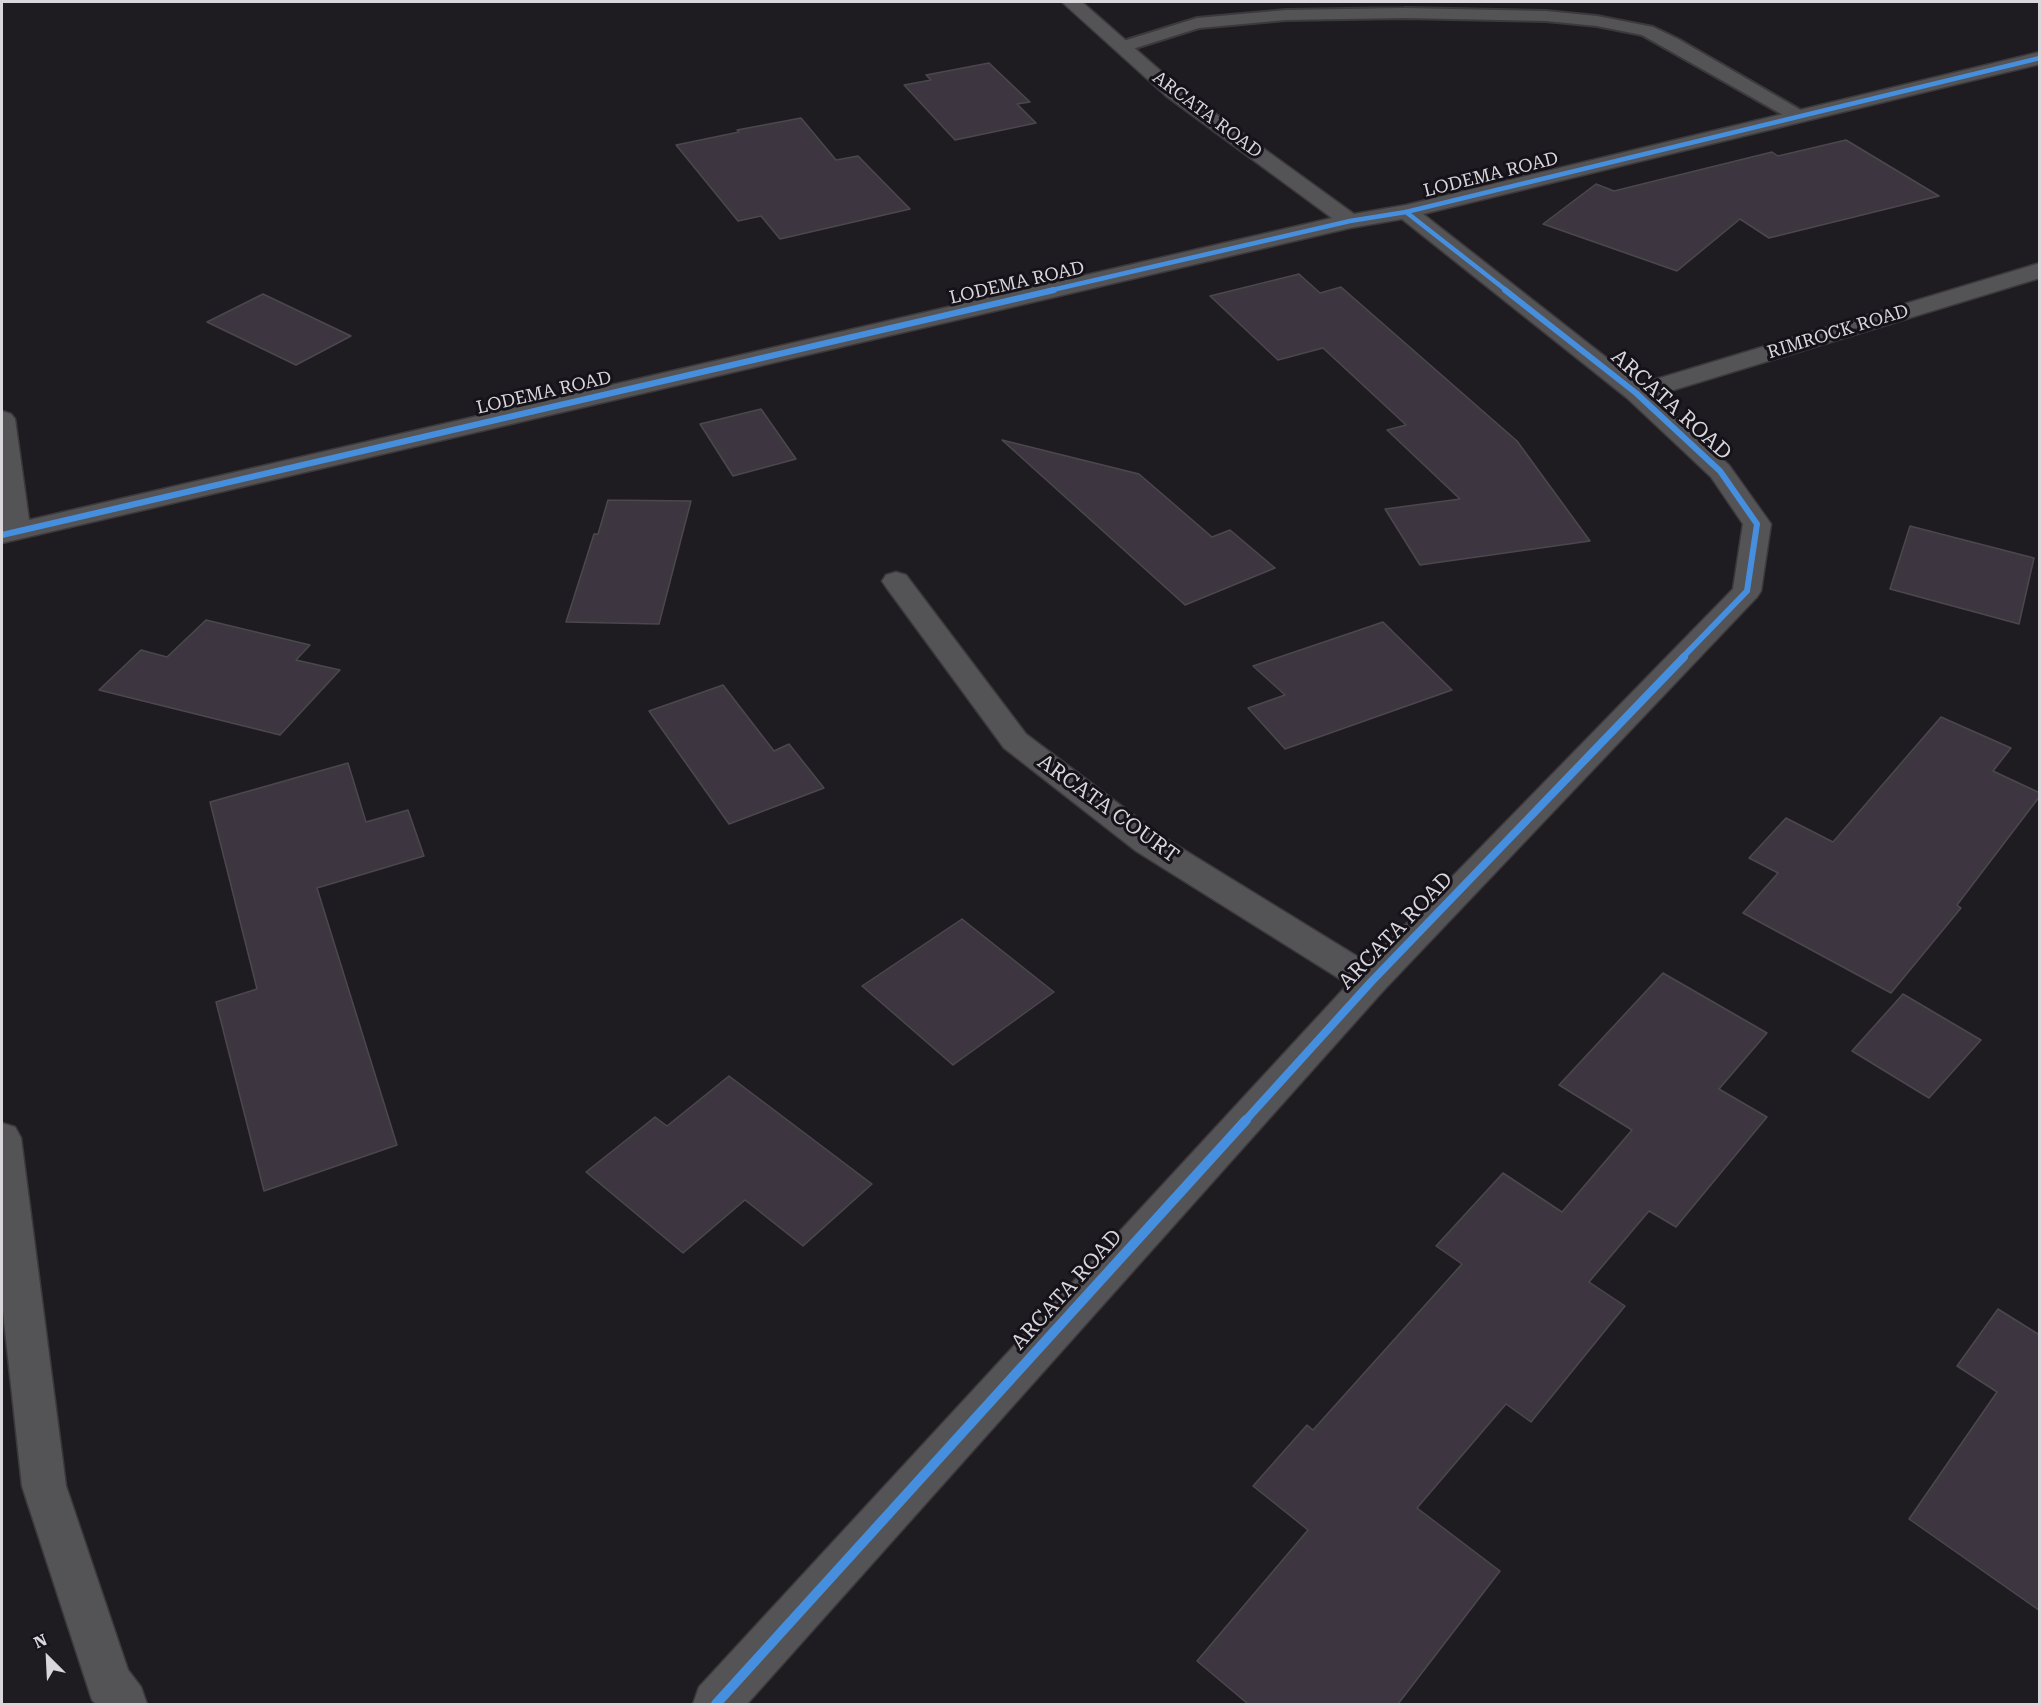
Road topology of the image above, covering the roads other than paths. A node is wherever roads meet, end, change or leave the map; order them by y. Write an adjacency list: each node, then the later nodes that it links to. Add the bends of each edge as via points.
1 (1071, 2): 2 (street, ARCATA ROAD)
2 (1123, 47): 4 (lane, via 1197,23 1286,15 1546,16 1597,21 1647,31); 6 (street, ARCATA ROAD, via 1173,92)
3 (2040, 58): 4 (street, LODEMA ROAD)
4 (1798, 116): 5 (street, LODEMA ROAD)
5 (1406, 212): 6 (street, LODEMA ROAD); 8 (street, ARCATA ROAD)
6 (1350, 221): 10 (street, LODEMA ROAD)
7 (2040, 270): 8 (street, RIMROCK ROAD)
8 (1636, 393): 12 (street, ARCATA ROAD, via 1720,471 1757,524 1747,591)
9 (2, 419): 10 (street)
10 (9, 533)
11 (897, 581): 12 (street, ARCATA COURT, via 1015,741 1148,843)
12 (1371, 982): 15 (street, ARCATA ROAD)
13 (2, 1138): 14 (street, via 44,1486 109,1683)
14 (124, 1704)
15 (716, 1704)

